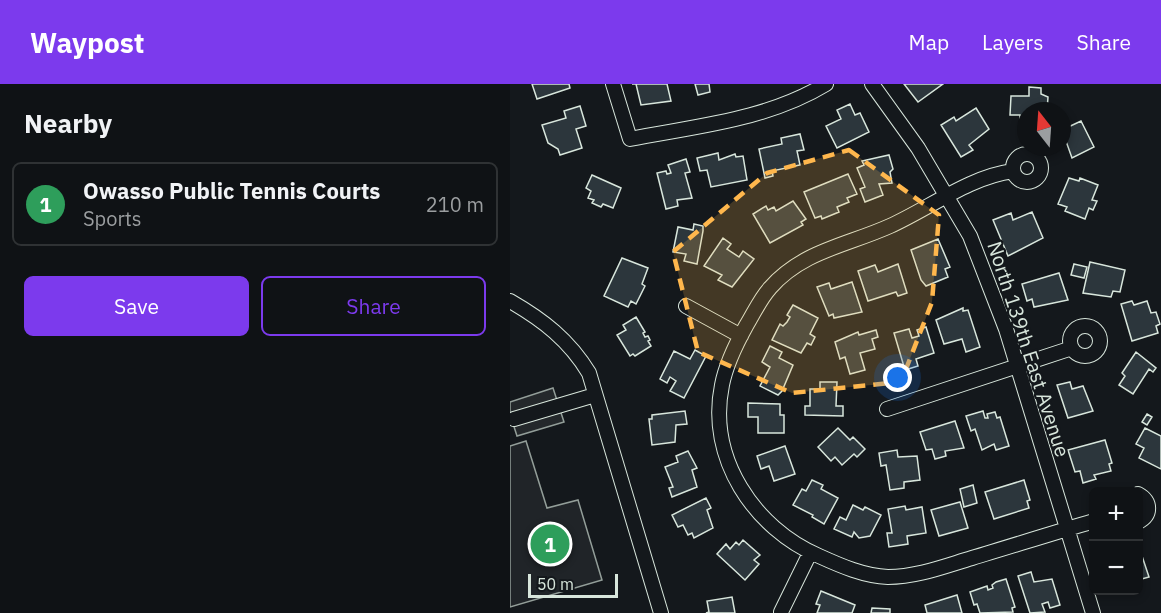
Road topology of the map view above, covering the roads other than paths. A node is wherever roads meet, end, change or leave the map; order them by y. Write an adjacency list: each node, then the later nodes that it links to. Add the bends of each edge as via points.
1 (613, 84): 2 (street, via 630,139 762,112)
2 (826, 84)
3 (872, 84): 5 (street, North 139th East Avenue)
4 (1013, 171): 5 (street)
5 (948, 196): 8 (street, via 890,226 798,263 770,288); 10 (street, North 139th East Avenue, via 983,267)
6 (510, 301): 11 (street, via 545,321 561,336 589,373)
7 (686, 306): 8 (street)
8 (741, 336): 18 (street, via 727,367 719,400 728,459 755,510 773,529)
9 (1072, 348): 10 (street)
10 (1018, 368): 12 (street); 17 (street, North 139th East Avenue)
11 (595, 395): 13 (street); 20 (street)
12 (887, 409)
13 (514, 419)
14 (1143, 498): 15 (street, via 1149,508)
15 (1143, 518)
16 (1089, 522): 17 (street)
17 (1066, 529): 18 (street, via 906,576 862,573); 21 (street, North 139th East Avenue)
18 (810, 553): 19 (street)
19 (781, 612)
20 (661, 613)
21 (1093, 613)

